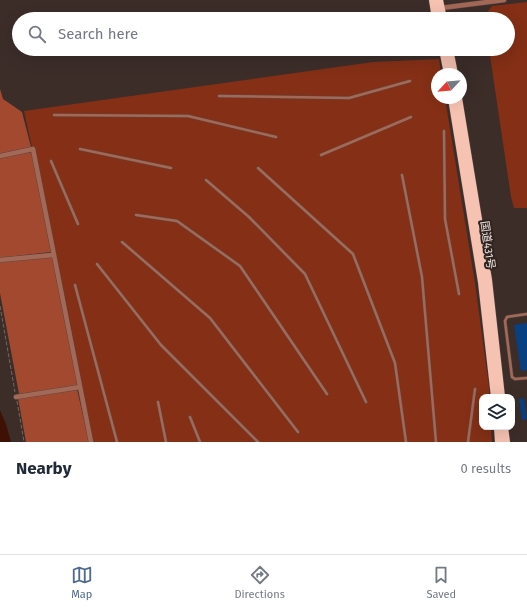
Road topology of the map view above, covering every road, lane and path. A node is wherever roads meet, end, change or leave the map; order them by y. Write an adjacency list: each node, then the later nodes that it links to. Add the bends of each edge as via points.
1 (432, 0): 4 (highway)
2 (504, 0): 3 (street)
3 (440, 4)
4 (435, 12)
5 (444, 56): 7 (highway)
6 (450, 56): 8 (highway)
7 (447, 68)
8 (453, 68)
9 (410, 81): 10 (lane, via 349,98)
10 (219, 96)
11 (453, 104): 39 (highway, 国道431号, via 482,282)
12 (459, 104): 40 (highway, 国道431号, via 488,280)
13 (54, 116): 16 (lane, via 188,116)
14 (411, 117): 18 (lane)
15 (444, 131): 32 (lane, via 446,219)
16 (276, 137)
17 (80, 149): 21 (lane)
18 (321, 155)
19 (0, 156): 28 (street, via 33,149)
20 (50, 161): 26 (lane)
21 (171, 168)
22 (258, 168): 54 (lane, via 353,254 395,364)
23 (402, 175): 55 (lane, via 422,277)
24 (206, 180): 43 (lane, via 249,217 305,274)
25 (136, 215): 38 (lane, via 177,221 240,266)
26 (78, 224)
27 (122, 242): 47 (lane, via 210,318)
28 (54, 255): 29 (street); 36 (street)
29 (0, 260)
30 (97, 264): 53 (lane, via 161,345)
31 (75, 285): 50 (lane)
32 (459, 294)
33 (0, 306): 41 (path)
34 (527, 314): 35 (lane, via 508,317 505,324 512,377)
35 (527, 378)
36 (80, 387): 41 (street); 49 (street)
37 (475, 389): 56 (lane)
38 (327, 394)
39 (495, 394)
40 (501, 394)
41 (16, 397): 48 (path)
42 (158, 402): 51 (lane)
43 (366, 402)
44 (190, 417): 52 (lane)
45 (498, 430): 57 (highway)
46 (504, 430): 58 (highway)
47 (298, 432)
48 (24, 442)
49 (91, 442)
50 (117, 442)
51 (166, 442)
52 (200, 442)
53 (258, 442)
54 (406, 442)
55 (436, 442)
56 (468, 442)
57 (499, 442)
58 (506, 442)

